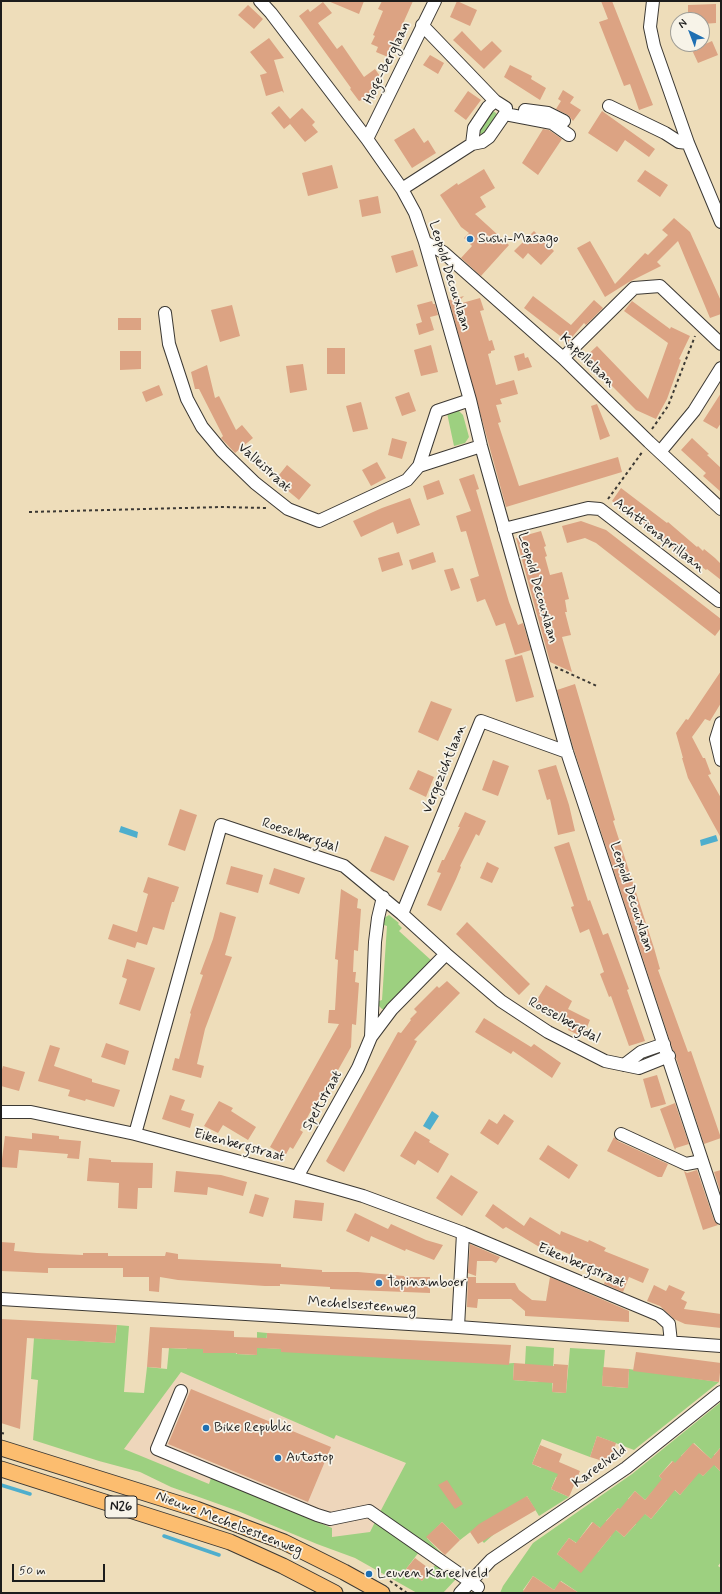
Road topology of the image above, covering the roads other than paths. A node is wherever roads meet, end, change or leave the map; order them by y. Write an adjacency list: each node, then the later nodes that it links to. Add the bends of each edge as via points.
1 (260, 1): 10 (street, Leopold Decouxlaan)
2 (435, 1): 4 (street, Hoge-Berglaan)
3 (653, 1): 11 (street, via 650,27 654,46)
4 (422, 25): 5 (street); 10 (street, Hoge-Berglaan)
5 (496, 101): 7 (street); 12 (street, via 488,107 474,128)
6 (609, 106): 11 (street, via 679,142)
7 (506, 111): 8 (street, via 548,113); 9 (street, via 552,123); 12 (street, via 490,137)
8 (564, 121)
9 (569, 135)
10 (368, 139): 13 (street, Leopold Decouxlaan)
11 (688, 142): 14 (street)
12 (472, 144): 13 (street)
13 (402, 189): 15 (street, Leopold Decouxlaan, via 415,213)
14 (721, 222)
15 (425, 242): 18 (street, Kapellelaan, via 443,252); 20 (street, Leopold Decouxlaan)
16 (165, 313): 23 (street, Valleistraat, via 170,344 187,399 202,427 250,478 288,509 319,521 407,480)
17 (721, 344): 18 (street, via 660,286 634,288)
18 (563, 358): 22 (street, Kapellelaan)
19 (721, 368): 22 (street, via 694,411)
20 (470, 400): 21 (street, Leopold Decouxlaan); 23 (street, Valleistraat, via 436,411)
21 (481, 446): 23 (street, Valleistraat); 25 (street, Leopold Decouxlaan)
22 (660, 452): 24 (street, Kapellelaan)
23 (419, 466)
24 (721, 510)
25 (504, 529): 26 (street, Achttienaprillaan, via 588,508 600,509); 28 (street, Leopold Decouxlaan)
26 (721, 601)
27 (721, 723): 29 (street, via 716,738)
28 (568, 752): 31 (street, Vergezichtlaan, via 481,721); 34 (street, Leopold Decouxlaan)
29 (721, 760)
30 (383, 897): 31 (street, Roeselbergdal); 33 (street, Speltstraat, via 375,942); 38 (street, Roeselbergdal, via 344,866 221,825)
31 (402, 914): 32 (street, Roeselbergdal)
32 (446, 954): 33 (street, Speltstraat, via 392,1009); 36 (street, Roeselbergdal, via 501,1001 548,1032 605,1061)
33 (371, 1037): 41 (street, Speltstraat, via 358,1068)
34 (664, 1044): 35 (street, Leopold Decouxlaan); 36 (street, via 640,1052)
35 (669, 1056): 36 (street, Roeselbergdal, via 639,1068); 40 (street, Leopold Decouxlaan)
36 (624, 1065)
37 (1, 1112): 38 (street, Eikenbergstraat, via 30,1112)
38 (135, 1134): 41 (street, Eikenbergstraat)
39 (621, 1134): 40 (street, via 686,1164)
40 (702, 1161): 42 (street, Leopold Decouxlaan)
41 (297, 1177): 43 (street, Eikenbergstraat, via 363,1196)
42 (721, 1218)
43 (463, 1233): 45 (street); 46 (street, Eikenbergstraat, via 658,1315 669,1324)
44 (1, 1299): 45 (street, Mechelsesteenweg)
45 (458, 1327): 46 (street, Mechelsesteenweg)
46 (671, 1342): 47 (street, Mechelsesteenweg)
47 (721, 1346)
48 (181, 1391): 52 (street, via 156,1449 330,1519 370,1511)
49 (721, 1392): 52 (street, Kareelveld, via 626,1468 491,1560)
50 (1, 1448): 54 (main road, Nieuwe Mechelsesteenweg / N26, via 196,1509 258,1532 284,1542)
51 (1, 1469): 53 (main road, Nieuwe Mechelsesteenweg / N26, via 230,1542)
52 (474, 1587): 55 (street, Kareelveld)
53 (335, 1593)
54 (382, 1593)
55 (460, 1593)

